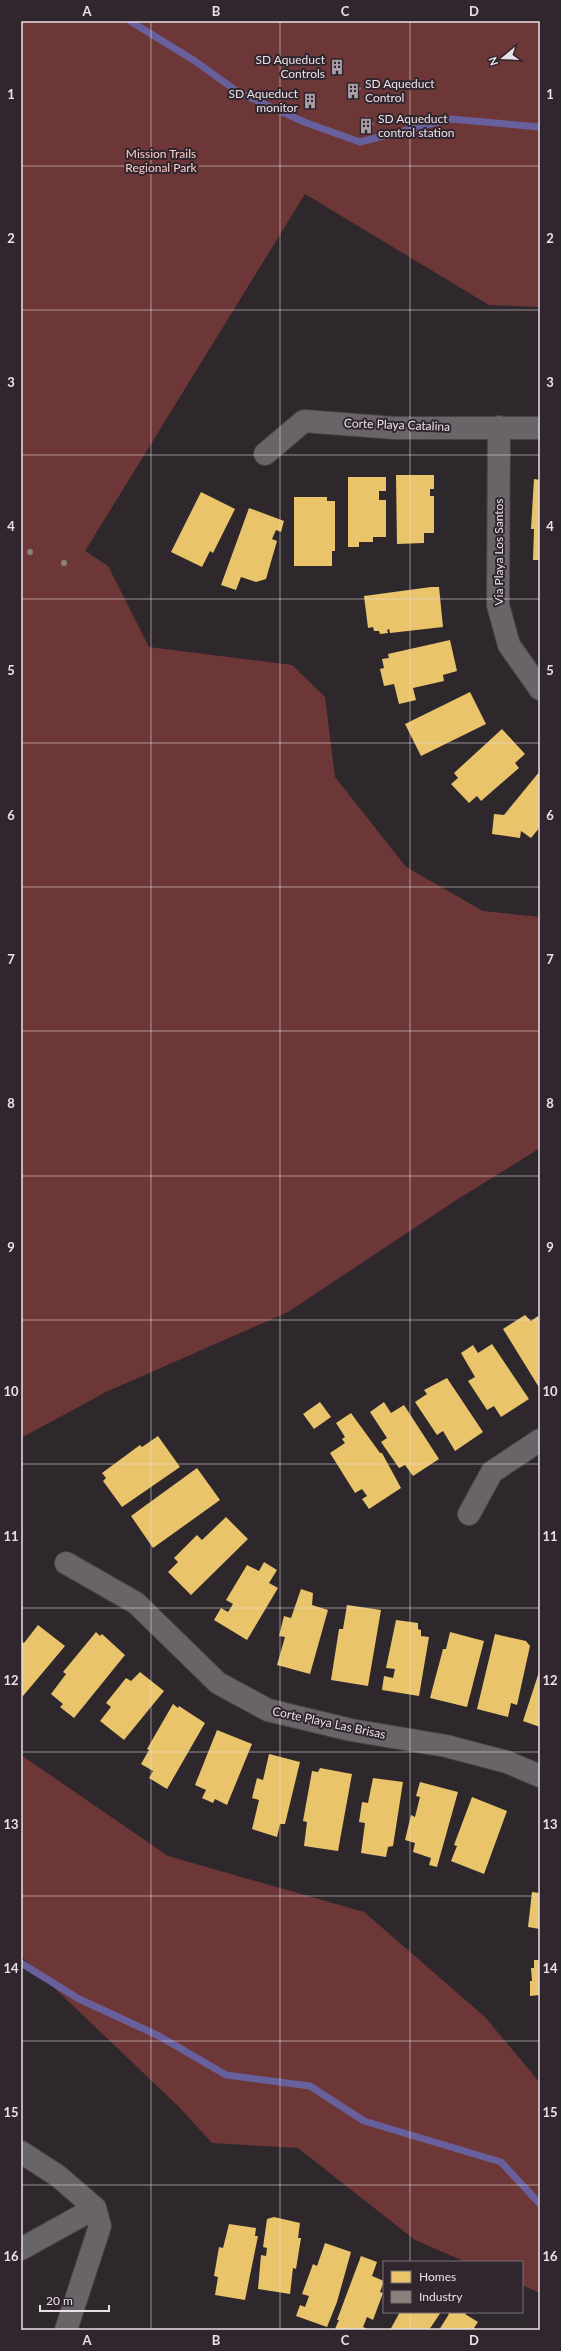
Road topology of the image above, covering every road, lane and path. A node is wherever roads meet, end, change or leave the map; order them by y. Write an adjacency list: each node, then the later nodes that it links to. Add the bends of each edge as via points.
1 (499, 427): 2 (street, Corte Playa Catalina); 3 (street, Corte Playa Catalina, via 394,428 304,422); 4 (street, Via Playa Los Santos, via 498,605 509,645)
2 (540, 428)
3 (265, 454)
4 (540, 689)
5 (540, 1440): 6 (street, via 492,1472)
6 (469, 1514)
7 (66, 1563): 8 (street, Corte Playa Las Brisas, via 136,1603 218,1683 268,1710 351,1730 446,1746 507,1762)
8 (540, 1776)
9 (21, 2152): 10 (street, via 58,2176)
10 (95, 2208): 11 (street); 12 (street, via 100,2226 99,2234)
11 (21, 2249)
12 (66, 2330)

